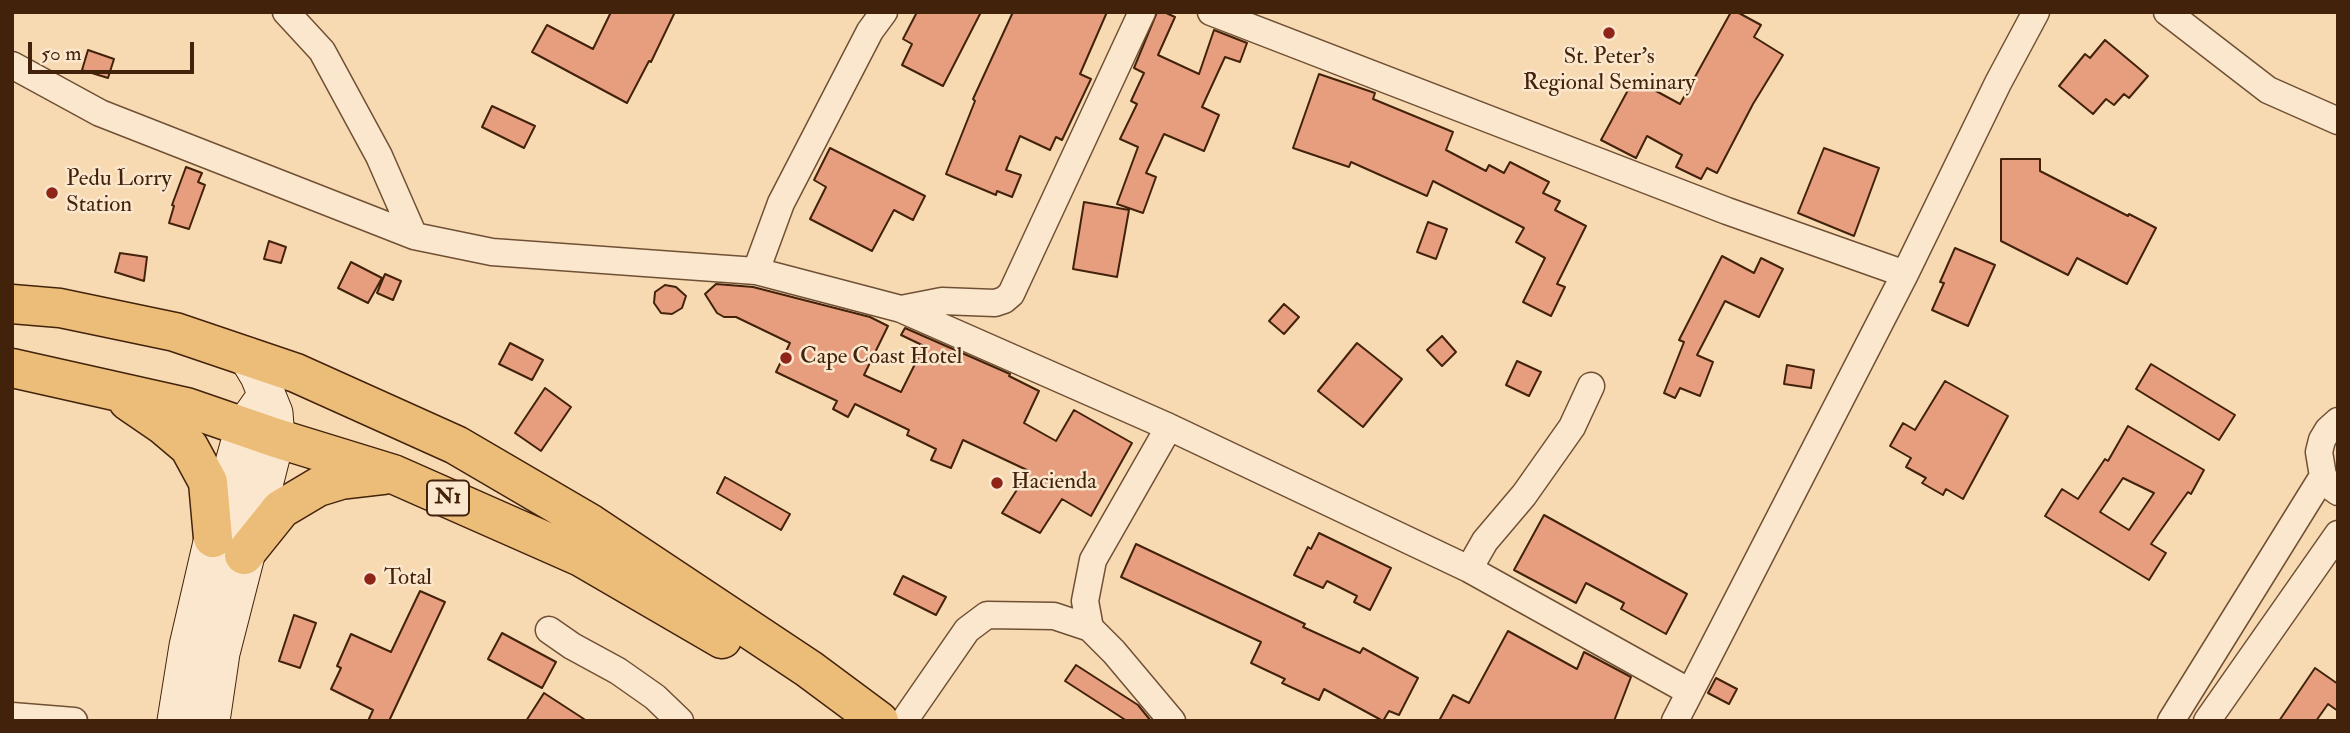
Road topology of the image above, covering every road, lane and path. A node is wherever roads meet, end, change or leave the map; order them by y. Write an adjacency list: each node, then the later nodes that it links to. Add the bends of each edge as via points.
1 (286, 12): 9 (street, via 322,51 379,156)
2 (884, 12): 10 (street, via 781,203)
3 (1142, 12): 15 (street, via 1011,293 995,303 942,300)
4 (1211, 12): 11 (street, via 1727,211)
5 (2036, 12): 11 (street)
6 (2167, 12): 8 (street, via 2268,90)
7 (12, 65): 9 (street, via 100,113)
8 (2338, 121)
9 (415, 236): 10 (street, via 492,252)
10 (756, 271): 15 (street)
11 (1905, 274): 32 (street)
12 (12, 279): 14 (highway)
13 (12, 304): 14 (highway, N1)
14 (60, 308): 17 (highway, N1, via 174,332 247,356)
15 (901, 309): 21 (street)
16 (12, 368): 19 (highway, N1)
17 (282, 384): 22 (street); 39 (highway, N1, via 456,445 591,524)
18 (1591, 386): 27 (street, via 1572,426)
19 (115, 392): 22 (highway, N1, via 186,407); 26 (highway, via 189,447 208,482)
20 (2338, 421): 24 (street, via 2322,440 2319,464)
21 (1169, 427): 27 (street); 28 (street, via 1093,560 1085,601)
22 (260, 432): 23 (highway, N1); 26 (street)
23 (393, 474): 26 (highway, via 318,487); 38 (highway, N1, via 581,556 727,642)
24 (2330, 484): 30 (street)
25 (2338, 534): 31 (street)
26 (229, 547): 35 (street, via 188,646); 36 (street)
27 (1469, 569): 32 (street)
28 (1090, 628): 40 (street, via 1054,616 987,615 967,630); 41 (street)
29 (549, 630): 37 (street, via 618,671)
30 (2223, 637): 31 (street); 43 (street)
31 (2252, 657): 44 (street)
32 (1690, 692): 42 (street)
33 (12, 716): 34 (street)
34 (74, 721)
35 (176, 721)
36 (211, 721)
37 (680, 721)
38 (844, 721)
39 (879, 721)
40 (904, 721)
41 (1172, 721)
42 (1675, 721)
43 (2171, 721)
44 (2207, 721)

